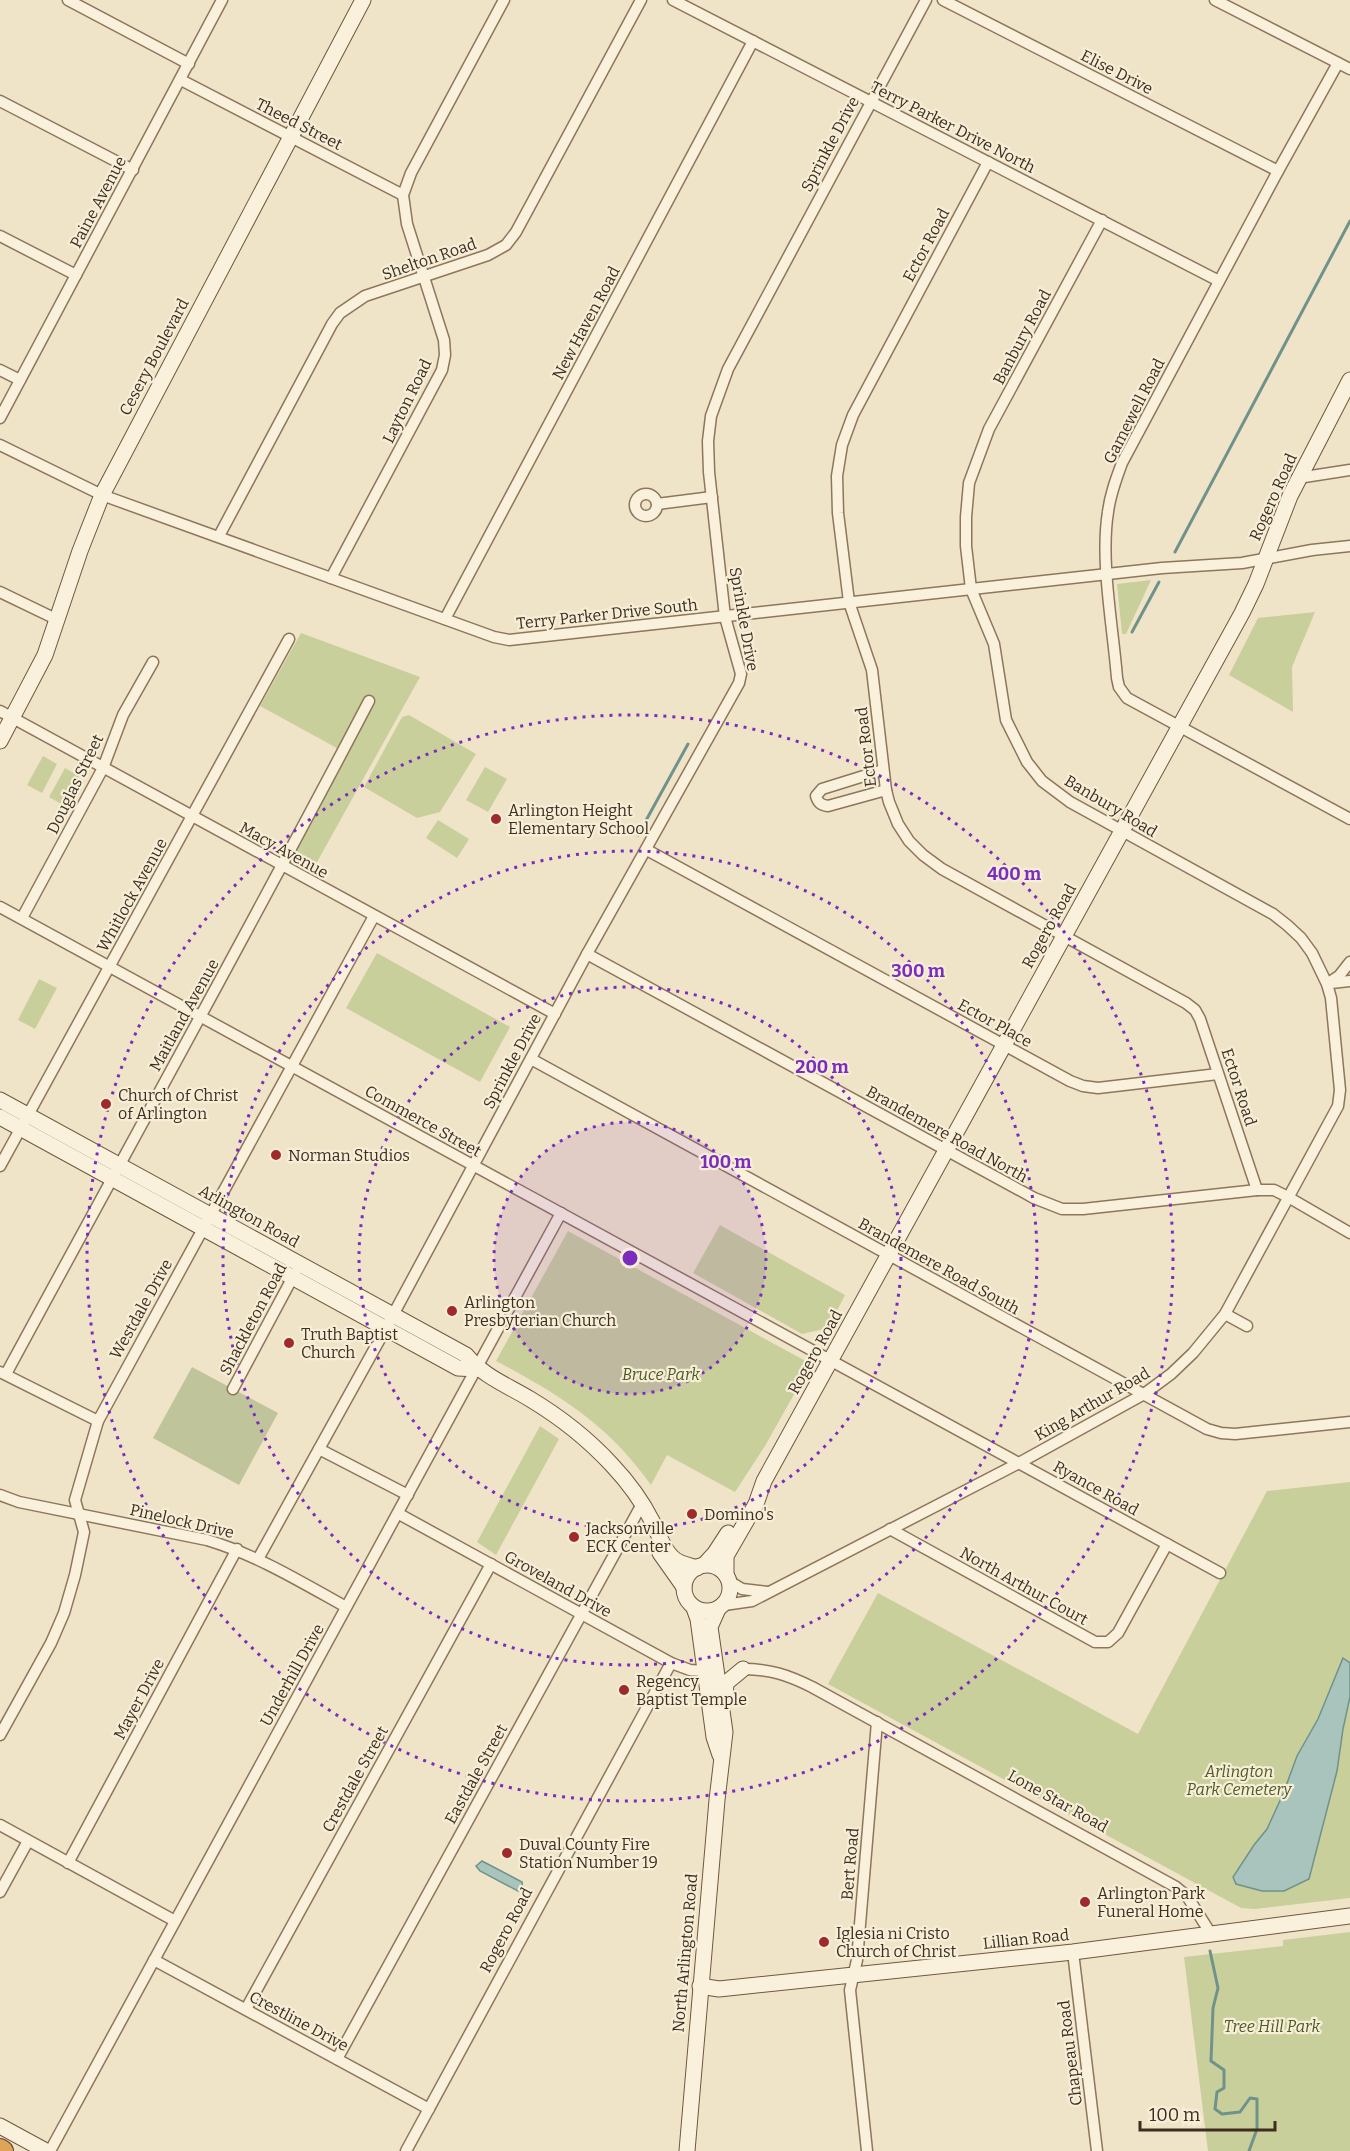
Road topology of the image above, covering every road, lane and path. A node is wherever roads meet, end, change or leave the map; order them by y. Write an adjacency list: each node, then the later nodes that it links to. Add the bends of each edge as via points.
1 (68, 0): 12 (street)
2 (222, 0): 12 (street, Paine Avenue)
3 (363, 0): 17 (main road, Cesery Boulevard)
4 (504, 0): 21 (street, Layton Road, via 411,172)
5 (640, 0): 25 (street, Shelton Road, via 516,232 488,255)
6 (673, 0): 10 (street, Terry Parker Drive North)
7 (926, 0): 16 (street, Sprinkle Drive)
8 (943, 0): 20 (street, Elise Drive)
9 (1215, 0): 11 (street)
10 (753, 41): 16 (street, Terry Parker Drive North); 46 (street, New Haven Road)
11 (1338, 63): 13 (street); 20 (street, Gamewell Road)
12 (189, 64): 14 (street, Paine Avenue)
13 (1350, 69)
14 (181, 80): 17 (street, Theed Street); 19 (street, Paine Avenue)
15 (0, 101): 19 (street)
16 (870, 101): 18 (street, Terry Parker Drive North); 35 (street, Sprinkle Drive, via 718,394 708,441)
17 (291, 137): 21 (street, Theed Street); 34 (main road, Cesery Boulevard)
18 (988, 162): 22 (street, Terry Parker Drive North); 44 (street, Ector Road, via 853,415 842,445 837,476 838,513)
19 (133, 170): 24 (street, Paine Avenue)
20 (1278, 171): 26 (street, Gamewell Road)
21 (403, 195): 25 (street, Layton Road, via 407,224)
22 (1102, 220): 26 (street, Terry Parker Drive North); 42 (street, Banbury Road, via 978,454 969,483 966,516)
23 (0, 236): 24 (street)
24 (76, 275): 28 (street, Paine Avenue)
25 (424, 277): 37 (street, Shelton Road, via 365,297 340,313); 41 (street, Layton Road, via 444,339 442,370)
26 (1219, 281): 40 (street, Gamewell Road, via 1119,471 1107,512)
27 (0, 370): 28 (street)
28 (20, 380): 30 (street, Paine Avenue)
29 (1350, 380): 33 (main road, Rogero Road)
30 (0, 418)
31 (0, 445): 34 (street, Terry Parker Drive South)
32 (1350, 470): 33 (street)
33 (1298, 478): 39 (main road, Rogero Road)
34 (102, 495): 37 (street, Terry Parker Drive South); 47 (main road, Cesery Boulevard)
35 (712, 497): 36 (street); 45 (street, Sprinkle Drive)
36 (657, 504)
37 (219, 536): 41 (street, Terry Parker Drive South)
38 (1350, 546): 39 (street, Terry Parker Drive South)
39 (1266, 558): 40 (street, Terry Parker Drive South); 52 (main road, Rogero Road, via 1242,613)
40 (1107, 574): 42 (street, Terry Parker Drive South); 52 (street, Gamewell Road, via 1119,687 1127,698)
41 (332, 578): 46 (street, Terry Parker Drive South)
42 (971, 589): 44 (street, Terry Parker Drive South); 59 (street, Banbury Road, via 994,644 1006,720 1026,762 1042,781 1070,802)
43 (0, 592): 47 (street)
44 (849, 602): 45 (street, Terry Parker Drive South); 55 (street, Ector Road, via 872,670)
45 (725, 616): 46 (street, Terry Parker Drive South, via 509,640); 60 (street, Sprinkle Drive, via 741,674 739,683)
46 (445, 619)
47 (58, 620): 51 (main road, Cesery Boulevard, via 45,655)
48 (289, 639): 57 (street, Whitlock Avenue)
49 (153, 662): 54 (street, Douglas Street, via 123,715)
50 (369, 701): 61 (street, Maitland Avenue)
51 (6, 714): 53 (main road, Cesery Boulevard); 54 (street, Macy Avenue)
52 (1180, 727): 58 (street, Gamewell Road); 59 (main road, Rogero Road)
53 (0, 741)
54 (103, 768): 57 (street, Macy Avenue); 64 (street, Douglas Street)
55 (883, 770): 56 (street, Ector Road); 56 (street, via 822,789 816,796 818,802 828,806)
56 (886, 790): 65 (street, Ector Road, via 898,824 923,855)
57 (192, 816): 61 (street, Macy Avenue); 68 (street, Whitlock Avenue)
58 (1350, 819)
59 (1121, 831): 65 (main road, Rogero Road); 70 (street, Banbury Road, via 1273,914 1301,938)
60 (647, 850): 66 (street, Sprinkle Drive); 73 (street, Ector Place)
61 (283, 866): 63 (street, Macy Avenue); 72 (street, Maitland Avenue)
62 (0, 907): 64 (street, Commerce Street)
63 (374, 916): 71 (street, Macy Avenue); 75 (street, Westdale Drive)
64 (22, 918): 68 (street, Commerce Street)
65 (1064, 936): 73 (main road, Rogero Road); 76 (street, Ector Road, via 1195,1010)
66 (587, 954): 71 (street, Sprinkle Drive); 80 (street, Brandemere Road North)
67 (1350, 962): 70 (street)
68 (110, 967): 72 (street, Commerce Street); 79 (street, Whitlock Avenue)
69 (1350, 981): 70 (street)
70 (1327, 984): 85 (street, King Arthur Road, via 1340,1090 1338,1106)
71 (555, 1014): 74 (street, Sprinkle Drive)
72 (201, 1017): 75 (street, Commerce Street); 83 (street, Maitland Avenue)
73 (1004, 1045): 76 (street, Ector Place, via 1083,1086 1098,1088); 80 (main road, Rogero Road)
74 (531, 1059): 81 (street, Sprinkle Drive); 90 (street, Brandemere Road South)
75 (292, 1066): 81 (street, Commerce Street); 87 (street, Westdale Drive)
76 (1218, 1074): 84 (street, Ector Road)
77 (0, 1100): 79 (main road, Arlington Road)
78 (0, 1117): 79 (main road, Arlington Road)
79 (24, 1122): 82 (street, Whitlock Avenue); 83 (main road, Arlington Road)
80 (946, 1150): 84 (street, Brandemere Road North, via 1062,1209); 90 (main road, Rogero Road)
81 (474, 1165): 86 (street, Commerce Street); 93 (street, Sprinkle Drive)
82 (0, 1166)
83 (115, 1172): 87 (main road, Arlington Road); 88 (main road, Arlington Road); 97 (street, Maitland Avenue)
84 (1257, 1190): 85 (street, Brandemere Road North, via 1274,1190)
85 (1288, 1197): 89 (street, Brandemere Road North); 92 (street, King Arthur Road)
86 (561, 1213): 95 (street, Commerce Street); 96 (street, Underhill Drive)
87 (210, 1215): 88 (street, Westdale Drive); 91 (main road, Arlington Road)
88 (203, 1229): 91 (main road, Arlington Road); 100 (street, Westdale Drive)
89 (1350, 1233)
90 (889, 1255): 95 (main road, Rogero Road); 99 (street, Brandemere Road South)
91 (296, 1270): 93 (main road, Arlington Road); 98 (street, Shackleton Road)
92 (1225, 1314): 94 (street); 99 (street, King Arthur Road, via 1193,1353)
93 (390, 1322): 96 (main road, Arlington Road, via 466,1355); 102 (street)
94 (1247, 1326)
95 (831, 1361): 103 (street, Ryance Road); 104 (main road, Rogero Road)
96 (477, 1369): 106 (street, Underhill Drive); 107 (main road, Arlington Road, via 563,1420 612,1465)
97 (3, 1373): 100 (street)
98 (233, 1389)
99 (1144, 1394): 101 (street, Brandemere Road South, via 1221,1433); 103 (street, King Arthur Road)
100 (98, 1421): 109 (street, Westdale Drive, via 75,1500)
101 (1350, 1422)
102 (319, 1449): 106 (street); 114 (street)
103 (1019, 1463): 110 (street, King Arthur Road); 112 (street, Ryance Road)
104 (764, 1481): 116 (main road, Rogero Road, via 748,1499 715,1553); 118 (main road, Rogero Road, via 756,1504 726,1556)
105 (0, 1495): 109 (street, Pinelock Drive)
106 (408, 1495): 108 (street, Underhill Drive)
107 (642, 1504): 111 (main road, Arlington Road); 124 (street, Eastdale Street)
108 (399, 1514): 115 (street, Groveland Drive); 121 (street, Underhill Drive)
109 (79, 1515): 113 (street, Pinelock Drive); 130 (street, Westdale Drive, via 84,1532 64,1613)
110 (890, 1529): 112 (street, North Arthur Court, via 1095,1642 1108,1642 1118,1633); 120 (street, King Arthur Road)
111 (659, 1535): 116 (main road, Arlington Road, via 673,1558 682,1564); 119 (main road, Arlington Road, via 658,1551)
112 (1167, 1544): 117 (street, Ryance Road)
113 (237, 1549): 114 (street, Pinelock Drive); 134 (street, Mayer Drive)
114 (258, 1559): 121 (street, Pinelock Drive)
115 (491, 1564): 124 (street, Groveland Drive); 143 (street, Crestdale Street)
116 (700, 1566): 118 (main road, via 719,1568); 119 (main road, via 689,1574)
117 (1220, 1573)
118 (728, 1578): 120 (street, via 742,1589); 122 (main road, via 729,1596)
119 (684, 1587): 123 (main road)
120 (767, 1592): 122 (street, King Arthur Road, via 752,1601)
121 (346, 1607): 137 (street, Underhill Drive)
122 (721, 1607): 123 (main road, via 703,1611); 125 (main road, North Arlington Road, via 710,1627)
123 (694, 1608): 128 (main road, North Arlington Road)
124 (581, 1613): 126 (street, Groveland Drive); 144 (street, Eastdale Street)
125 (714, 1658): 127 (main road); 131 (main road, North Arlington Road, via 725,1732)
126 (671, 1663): 128 (street, Groveland Drive); 145 (street, Rogero Road)
127 (743, 1669): 129 (street, Lone Star Road, via 767,1669 789,1676); 131 (main road, via 726,1683 730,1733)
128 (705, 1671): 131 (main road, North Arlington Road, via 714,1737)
129 (877, 1722): 138 (street, Lone Star Road, via 1176,1887 1187,1896); 141 (street, Bert Road)
130 (0, 1736)
131 (723, 1751): 142 (main road, North Arlington Road)
132 (0, 1825): 133 (street)
133 (28, 1841): 134 (street); 135 (street)
134 (68, 1863): 137 (street)
135 (0, 1892)
136 (1350, 1916): 138 (main road)
137 (175, 1921): 140 (street, Underhill Drive)
138 (1211, 1934): 139 (main road, Lillian Road)
139 (1073, 1952): 141 (main road, Lillian Road); 151 (street, Chapeau Road)
140 (154, 1960): 143 (street, Crestline Drive); 147 (street, Underhill Drive)
141 (853, 1975): 142 (main road, Lillian Road, via 719,1989); 150 (street, Bert Road, via 850,1990)
142 (700, 1986): 149 (main road, North Arlington Road)
143 (246, 2009): 144 (street, Crestline Drive)
144 (337, 2059): 145 (street, Crestline Drive)
145 (429, 2109): 148 (street, Rogero Road)
146 (0, 2126): 147 (main road)
147 (48, 2151)
148 (406, 2151)
149 (687, 2151)
150 (867, 2151)
151 (1097, 2151)

